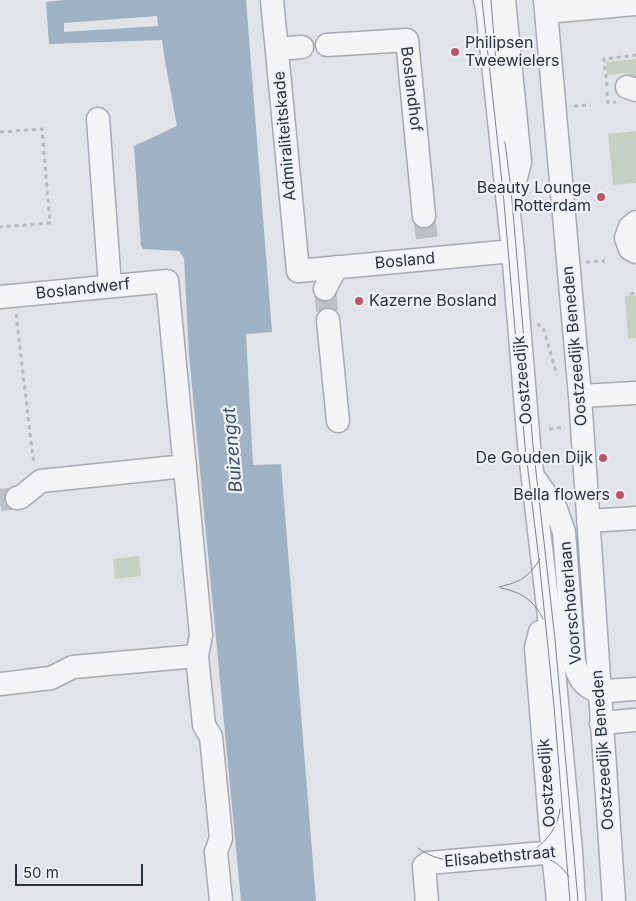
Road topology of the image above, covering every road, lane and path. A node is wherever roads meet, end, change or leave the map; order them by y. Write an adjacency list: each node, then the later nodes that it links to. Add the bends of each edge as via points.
1 (272, 0): 8 (street, Admiraliteitskade)
2 (485, 0): 11 (street, Oostzeedijk)
3 (504, 0): 11 (street, Oostzeedijk, via 520,162)
4 (636, 4): 5 (street)
5 (546, 6): 28 (street, Oostzeedijk Beneden)
6 (327, 45): 12 (street, Boslandhof, via 408,40)
7 (302, 47): 8 (street)
8 (277, 49): 18 (street, Admiraliteitskade)
9 (98, 120): 19 (street)
10 (0, 132): 14 (path, via 42,129 50,223)
11 (508, 212): 15 (street, Oostzeedijk)
12 (424, 216)
13 (636, 222): 16 (street, via 630,226 626,238 630,248)
14 (0, 227)
15 (513, 251): 17 (street, Bosland, via 428,250); 24 (street, Oostzeedijk)
16 (636, 252)
17 (336, 267): 18 (street, Bosland); 20 (street)
18 (298, 271)
19 (110, 286): 23 (street, Boslandwerf); 32 (street, Boslandwerf, via 167,280)
20 (325, 289)
21 (636, 293): 22 (path)
22 (630, 294)
23 (7, 296): 34 (path, via 33,458)
24 (518, 316): 26 (path, via 543,327); 33 (street, Oostzeedijk)
25 (328, 320): 29 (street)
26 (560, 384)
27 (636, 394): 28 (street)
28 (580, 396): 37 (street, Oostzeedijk Beneden)
29 (338, 421)
30 (569, 427): 31 (path)
31 (549, 429)
32 (184, 466): 34 (street); 38 (street, via 201,635)
33 (533, 476): 41 (street, Voorschoterlaan, via 556,509 564,532 576,667 582,683); 44 (street, Oostzeedijk, via 548,607 536,648)
34 (41, 481): 35 (street)
35 (17, 498)
36 (636, 518): 37 (street)
37 (588, 521): 41 (street, Oostzeedijk Beneden)
38 (197, 656): 39 (street, via 73,667 51,678); 45 (street, via 204,725 211,737 220,838 216,852)
39 (0, 684)
40 (636, 688): 41 (street)
41 (599, 691): 43 (street, Oostzeedijk Beneden)
42 (636, 720): 43 (street)
43 (601, 723): 49 (street, Oostzeedijk Beneden)
44 (562, 852): 46 (street, Elisabethstraat, via 428,863 424,866); 47 (street, Oostzeedijk); 48 (street, Oostzeedijk)
45 (222, 901)
46 (427, 901)
47 (558, 901)
48 (574, 901)
49 (614, 901)

